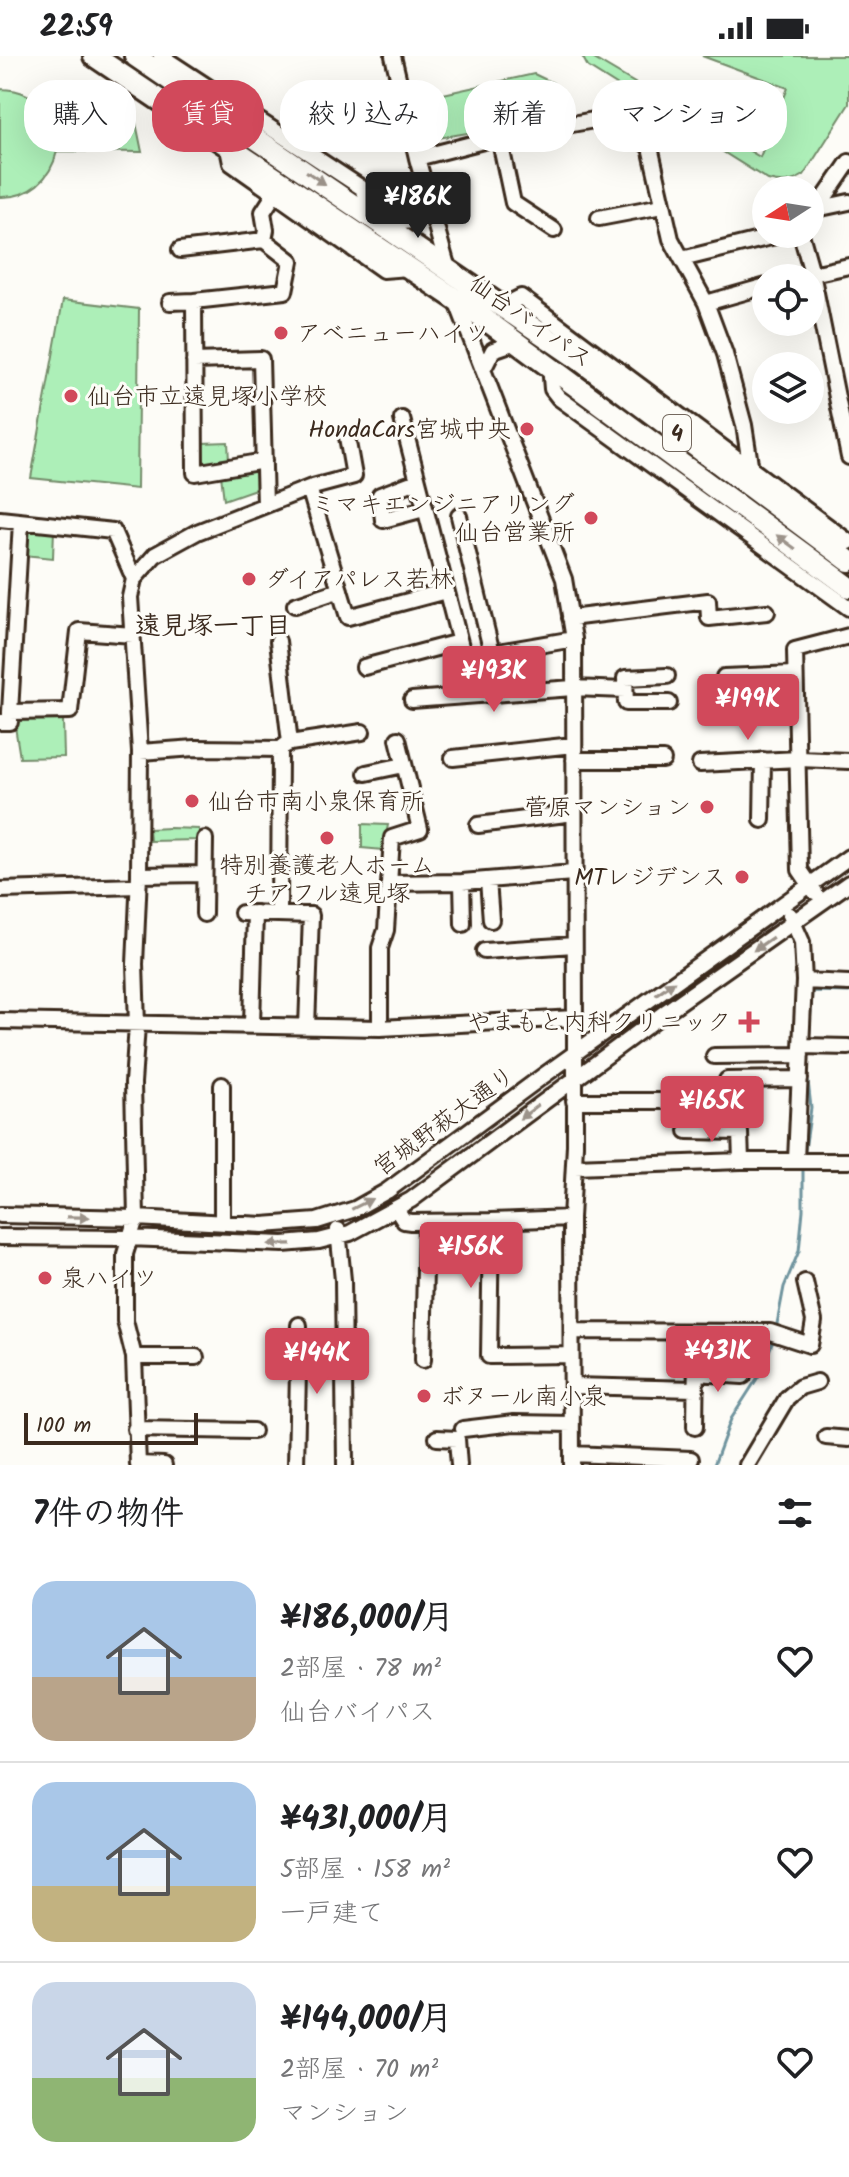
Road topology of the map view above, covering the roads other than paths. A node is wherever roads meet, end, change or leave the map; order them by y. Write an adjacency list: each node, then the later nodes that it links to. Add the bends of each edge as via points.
1 (94, 56): 5 (highway, 仙台バイパス / 4)
2 (135, 56): 20 (highway, 仙台バイパス / 4, one-way to 20)
3 (161, 56): 20 (street, via 362,188)
4 (393, 56): 11 (street)
5 (152, 94)
6 (576, 123): 17 (street, via 611,117 650,147)
7 (464, 146): 11 (street)
8 (229, 152): 13 (street, via 231,163)
9 (239, 152): 28 (highway, 仙台バイパス / 4)
10 (502, 152): 21 (street, via 513,203)
11 (417, 158): 16 (street)
12 (849, 162): 14 (street)
13 (274, 195): 22 (street, via 263,212); 28 (street, via 383,270)
14 (824, 198)
15 (849, 202): 18 (street)
16 (429, 205): 20 (street, via 413,221); 27 (street)
17 (662, 206): 19 (street); 25 (street)
18 (824, 210)
19 (599, 218)
20 (378, 220): 27 (highway, 仙台バイパス / 4)
21 (554, 230)
22 (264, 240): 24 (street); 32 (street, via 291,261 285,291)
23 (752, 242): 25 (street)
24 (180, 250)
25 (682, 259): 34 (street)
26 (849, 266): 29 (street)
27 (447, 267): 31 (street); 35 (highway, 仙台バイパス / 4)
28 (408, 268): 31 (highway, 仙台バイパス / 4)
29 (824, 271)
30 (752, 290): 34 (street)
31 (456, 299): 37 (highway, 仙台バイパス / 4); 40 (street)
32 (194, 301): 33 (street); 38 (street)
33 (170, 302)
34 (706, 303): 45 (street, via 726,358)
35 (503, 306): 45 (street, via 521,297); 54 (highway, 仙台バイパス / 4)
36 (824, 333): 43 (street)
37 (516, 342): 39 (highway, 仙台バイパス / 4); 40 (street, via 493,350)
38 (194, 361): 44 (street, via 261,359); 44 (street, via 195,473)
39 (550, 365): 56 (highway, 仙台バイパス / 4, one-way to 39); 60 (street, via 552,389 559,398)
40 (483, 370): 62 (street, via 564,579)
41 (402, 419): 46 (street)
42 (347, 437): 47 (street, via 354,476)
43 (849, 457)
44 (264, 461): 48 (street)
45 (751, 470): 53 (street)
46 (417, 481): 49 (street); 49 (street, via 380,495 383,520)
47 (309, 488): 48 (street); 57 (street)
48 (265, 505): 55 (street, via 155,555)
49 (424, 509): 58 (street)
50 (459, 516): 68 (street)
51 (0, 519): 52 (street)
52 (21, 522): 55 (street, via 113,531); 77 (street)
53 (849, 542)
54 (849, 561)
55 (134, 579): 63 (street)
56 (849, 587)
57 (340, 590): 58 (street, via 348,617); 59 (street)
58 (446, 591): 67 (street)
59 (295, 605)
60 (849, 608)
61 (767, 612): 62 (street, via 709,618 708,601)
62 (570, 618): 65 (street)
63 (133, 635): 77 (street, via 79,631 70,711); 81 (street)
64 (849, 636): 70 (street, via 795,650)
65 (574, 639): 68 (street); 72 (street)
66 (278, 641): 80 (street)
67 (459, 642): 68 (street, via 465,662); 69 (street)
68 (492, 653)
69 (364, 667)
70 (794, 674): 76 (street, via 724,677); 84 (street)
71 (667, 676): 73 (street, via 625,678)
72 (573, 688): 73 (street); 74 (street); 82 (street)
73 (625, 690): 75 (street, via 626,703)
74 (412, 700)
75 (669, 703)
76 (724, 711)
77 (5, 717)
78 (362, 732): 80 (street)
79 (398, 739): 89 (street)
80 (285, 746): 81 (street); 107 (street)
81 (140, 752): 98 (street)
82 (573, 752): 83 (street); 85 (street); 91 (street)
83 (453, 758)
84 (799, 759): 86 (street); 87 (street); 103 (street, via 800,870)
85 (663, 760)
86 (763, 760): 88 (street); 92 (street)
87 (849, 761)
88 (700, 764)
89 (404, 765): 90 (street); 101 (street, via 420,829 392,838)
90 (366, 773)
91 (574, 813): 93 (street); 96 (street)
92 (762, 820)
93 (478, 825)
94 (205, 839): 97 (street)
95 (849, 857): 103 (street, 宮城野萩大通り)
96 (573, 873): 99 (street); 112 (street)
97 (204, 874): 98 (street); 108 (street)
98 (138, 880): 104 (street); 118 (street)
99 (488, 880): 100 (street); 109 (street)
100 (462, 882): 101 (street); 111 (street)
101 (389, 883): 121 (street, via 380,948)
102 (849, 883): 105 (street, 宮城野萩大通り)
103 (810, 885): 105 (street); 106 (street, 宮城野萩大通り)
104 (0, 890)
105 (822, 902): 110 (street, 宮城野萩大通り)
106 (783, 905): 110 (street); 124 (street, 宮城野萩大通り, one-way to 106)
107 (279, 913): 119 (street, via 249,913); 120 (street, via 311,915)
108 (204, 914)
109 (491, 920)
110 (795, 922): 114 (street); 126 (street, 宮城野萩大通り, one-way to 126)
111 (463, 924)
112 (574, 945): 113 (street); 116 (street)
113 (484, 951)
114 (804, 981): 115 (street); 123 (street)
115 (849, 983)
116 (575, 1018): 121 (street); 124 (street)
117 (0, 1021): 118 (street)
118 (137, 1025): 119 (street); 140 (street)
119 (252, 1025): 120 (street)
120 (307, 1027): 121 (street)
121 (380, 1028)
122 (849, 1047): 123 (street)
123 (801, 1050): 125 (street); 127 (street)
124 (575, 1053): 126 (street); 139 (street, 宮城野萩大通り, one-way to 124, via 387,1191)
125 (714, 1056)
126 (575, 1079): 130 (street); 137 (street, 宮城野萩大通り, one-way to 137)
127 (800, 1079): 128 (street); 133 (street)
128 (727, 1080)
129 (222, 1085): 143 (street)
130 (574, 1101): 131 (street); 136 (street)
131 (665, 1101)
132 (687, 1131): 134 (street, via 740,1132)
133 (796, 1160): 134 (street); 135 (street)
134 (741, 1161): 136 (street)
135 (849, 1161)
136 (574, 1167): 141 (street)
137 (397, 1210): 144 (street, via 404,1221); 146 (street, 宮城野萩大通り)
138 (0, 1215): 140 (street, 宮城野萩大通り, one-way to 140)
139 (336, 1216): 143 (street, 宮城野萩大通り, via 263,1225); 146 (street)
140 (136, 1218): 143 (street, 宮城野萩大通り); 147 (street)
141 (571, 1218): 142 (street); 150 (street)
142 (491, 1221): 144 (street); 152 (street, via 489,1356)
143 (222, 1223)
144 (426, 1223): 155 (street)
145 (0, 1237): 147 (street, 宮城野萩大通り)
146 (339, 1237): 147 (street, 宮城野萩大通り, one-way to 147, via 283,1244); 174 (street)
147 (128, 1238): 153 (street, via 125,1321)
148 (805, 1282): 150 (street, via 814,1321 810,1345 770,1332)
149 (299, 1325): 173 (street)
150 (572, 1331): 152 (street)
151 (696, 1352): 156 (street)
152 (571, 1355): 159 (street)
153 (134, 1357): 154 (street); 163 (street)
154 (196, 1357)
155 (423, 1360)
156 (696, 1373): 157 (street); 160 (street)
157 (743, 1376)
158 (817, 1382): 176 (street, via 787,1398)
159 (572, 1386): 160 (street); 161 (street)
160 (696, 1389): 162 (street)
161 (572, 1424): 164 (street); 170 (street)
162 (695, 1427)
163 (135, 1429): 165 (street); 171 (street)
164 (463, 1429)
165 (253, 1431)
166 (826, 1437): 168 (street)
167 (437, 1438): 175 (street, via 457,1439)
168 (849, 1439)
169 (691, 1459): 170 (street)
170 (572, 1460)
171 (138, 1465): 172 (street)
172 (164, 1465)
173 (296, 1465)
174 (345, 1465)
175 (459, 1465)
176 (747, 1465)

